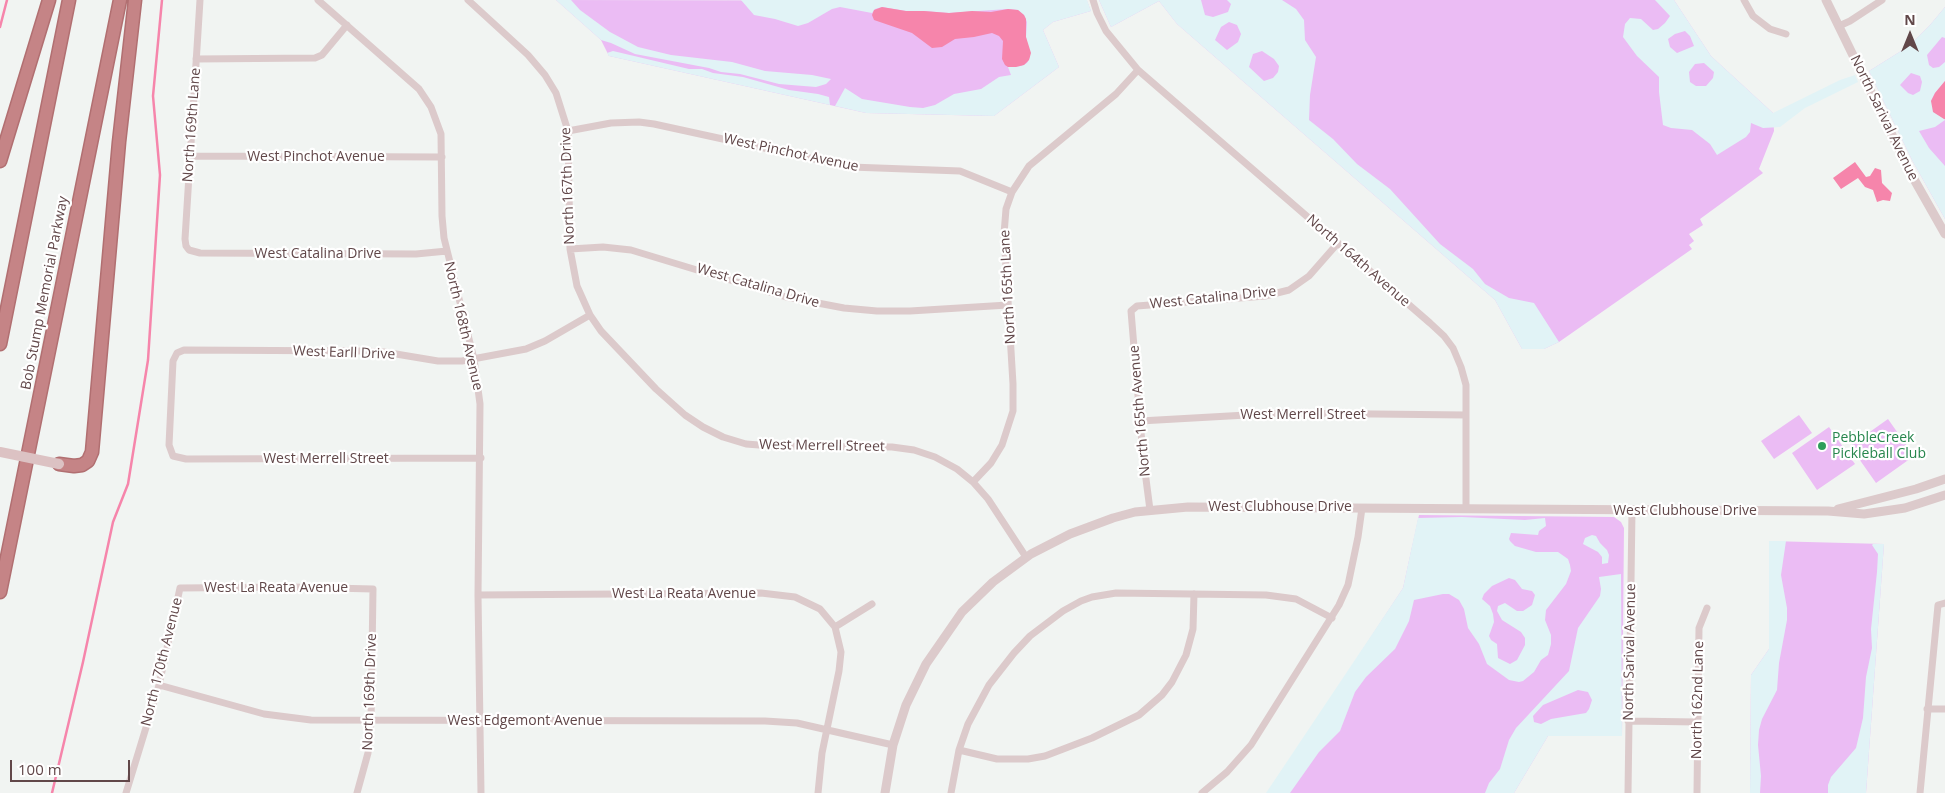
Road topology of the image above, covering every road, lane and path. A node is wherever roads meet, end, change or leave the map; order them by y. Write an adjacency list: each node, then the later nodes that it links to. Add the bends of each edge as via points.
1 (49, 0): 20 (highway)
2 (69, 0): 30 (highway)
3 (120, 0): 49 (highway, Bob Stump Memorial Parkway)
4 (135, 0): 37 (highway, via 92,452 82,465)
5 (200, 0): 15 (street, North 169th Lane)
6 (318, 0): 12 (street, North 168th Avenue)
7 (468, 0): 17 (street, North 167th Drive, via 545,75 561,104)
8 (1093, 0): 16 (street, via 1106,31)
9 (1744, 0): 14 (street, via 1753,16 1770,29)
10 (1826, 0): 13 (street, North Sarival Avenue)
11 (1882, 0): 13 (street)
12 (347, 25): 15 (street, via 322,55 315,58); 19 (street, North 168th Avenue, via 426,98 439,125)
13 (1839, 26): 22 (street, North Sarival Avenue, via 1911,174)
14 (1786, 34)
15 (196, 59): 18 (street, North 169th Lane)
16 (1138, 70): 21 (street, North 165th Lane, via 1116,94 1030,166); 23 (street, North 164th Avenue)
17 (568, 131): 21 (street, West Pinchot Avenue, via 618,123 654,124 851,167 960,171); 25 (street, North 167th Drive)
18 (190, 156): 19 (street, West Pinchot Avenue); 24 (street, North 169th Lane, via 184,239)
19 (442, 158): 26 (street, North 168th Avenue, via 442,221)
20 (0, 161)
21 (1012, 192): 27 (street, North 165th Lane, via 1004,219)
22 (1945, 234)
23 (1338, 243): 28 (street, West Catalina Drive, via 1309,276 1289,290 1265,296 1137,306); 32 (street, North 164th Avenue, via 1437,330 1453,348 1466,384)
24 (189, 250): 26 (street, West Catalina Drive, via 200,253 416,254)
25 (570, 250): 27 (street, West Catalina Drive, via 630,250 786,296 844,308 910,311); 29 (street, North 167th Drive, via 577,286)
26 (447, 251): 31 (street, North 168th Avenue)
27 (1008, 305): 39 (street, North 165th Lane, via 1013,411 1002,445)
28 (1131, 311): 33 (street, North 165th Avenue)
29 (590, 315): 31 (street, West Earll Drive, via 534,346); 39 (street, West Merrell Street, via 615,347 677,409 703,428 723,437 758,446 903,448 935,457)
30 (0, 344)
31 (474, 359): 35 (street, West Earll Drive, via 445,362 362,351 184,350 177,353 174,361 169,445); 36 (street, North 168th Avenue, via 480,404)
32 (1466, 415): 33 (street, West Merrell Street, via 1290,413); 42 (street, North 164th Avenue)
33 (1140, 421): 43 (street, North 165th Avenue)
34 (0, 452): 37 (main road, bridge)
35 (173, 456): 36 (street, West Merrell Street, via 186,459)
36 (481, 458): 51 (street, North 168th Avenue)
37 (59, 464)
38 (1945, 479): 45 (street, West Clubhouse Drive)
39 (974, 482): 46 (street, West Merrell Street)
40 (1945, 495): 45 (street, West Clubhouse Drive, via 1878,513)
41 (1362, 508): 42 (street, West Clubhouse Drive); 43 (street, West Clubhouse Drive, via 1188,507); 55 (street, via 1348,584)
42 (1466, 508): 44 (street, West Clubhouse Drive)
43 (1150, 510): 46 (street, West Clubhouse Drive, via 1090,525)
44 (1632, 510): 45 (street, West Clubhouse Drive); 60 (street, North Sarival Avenue)
45 (1828, 511)
46 (1026, 557): 65 (street, West Clubhouse Drive, via 993,582 949,629 915,684)
47 (180, 588): 48 (street, West La Reata Avenue); 57 (street, North 170th Avenue)
48 (373, 589): 62 (street, North 169th Drive)
49 (0, 592)
50 (1194, 594): 55 (street, via 1284,597 1306,603); 66 (street, via 1116,592 1081,601 1063,611 1030,636 1000,669 978,704); 66 (street, via 1193,629 1184,661 1162,695 1139,715 1045,756 998,759)
51 (478, 595): 56 (street, West La Reata Avenue, via 761,593 795,597 820,609); 61 (street, North 168th Avenue)
52 (872, 604): 56 (street)
53 (1942, 604): 58 (street)
54 (1707, 608): 63 (street, North 162nd Lane, via 1699,628)
55 (1332, 618): 73 (street, via 1251,745)
56 (835, 627): 64 (street, via 841,652)
57 (159, 685): 62 (street, West Edgemont Avenue, via 264,714); 67 (street, North 170th Avenue)
58 (1927, 709): 59 (street); 76 (street)
59 (1945, 709)
60 (1628, 720): 63 (street); 74 (street, North Sarival Avenue)
61 (479, 721): 62 (street, West Edgemont Avenue); 64 (street, West Edgemont Avenue, via 765,721); 69 (street, North 168th Avenue)
62 (371, 722): 68 (street, North 169th Drive, via 368,753)
63 (1698, 722): 75 (street, North 162nd Lane)
64 (828, 729): 65 (street, West Edgemont Avenue); 70 (street)
65 (893, 745): 71 (street, West Clubhouse Drive)
66 (959, 750): 72 (street)
67 (126, 793)
68 (357, 793)
69 (480, 793)
70 (818, 793)
71 (885, 793)
72 (951, 793)
73 (1202, 793)
74 (1628, 793)
75 (1697, 793)
76 (1920, 793)

